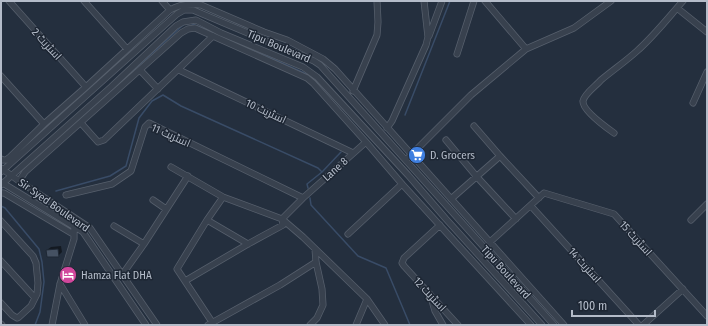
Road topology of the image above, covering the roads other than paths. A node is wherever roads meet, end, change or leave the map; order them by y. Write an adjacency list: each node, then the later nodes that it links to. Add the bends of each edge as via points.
1 (8, 1): 25 (street, اسٹریٹ 2)
2 (84, 1): 17 (street)
3 (162, 1): 13 (street)
4 (377, 1): 28 (street, via 377,35)
5 (424, 1): 16 (street)
6 (442, 1): 16 (street)
7 (474, 1): 19 (street)
8 (485, 1): 18 (street)
9 (611, 1): 11 (street)
10 (683, 1): 12 (street)
11 (603, 3): 18 (street, via 574,28)
12 (677, 8): 14 (street); 36 (street, via 637,52 608,74 583,99 590,113)
13 (170, 10): 17 (street); 28 (street, via 183,4 201,5 287,40 323,59)
14 (707, 32)
15 (214, 36): 21 (street, via 195,28 188,29); 22 (street); 30 (street, via 307,78)
16 (428, 37): 35 (street)
17 (127, 49): 20 (street)
18 (526, 49): 41 (street, via 471,95)
19 (457, 54)
20 (111, 68): 25 (street); 27 (street, Tipu Boulevard, via 176,14 184,10 193,10 314,61); 38 (street, Tipu Boulevard)
21 (140, 70): 26 (street); 32 (street)
22 (179, 70): 26 (street); 40 (street, اسٹریٹ 10)
23 (707, 72): 31 (street)
24 (1, 76): 33 (street)
25 (86, 87): 33 (street)
26 (158, 89): 32 (street, via 104,140 98,142)
27 (341, 89): 29 (street); 44 (street, Tipu Boulevard)
28 (353, 91): 35 (street)
29 (334, 95): 30 (street); 47 (street, Tipu Boulevard, via 303,67 196,20 183,22); 80 (street, Tipu Boulevard)
30 (328, 100): 39 (street)
31 (693, 103)
32 (80, 123): 50 (street, via 25,172)
33 (44, 124): 38 (street)
34 (474, 126): 42 (street)
35 (388, 128): 41 (street)
36 (614, 134)
37 (446, 140): 49 (street)
38 (29, 142): 43 (street, via 6,160); 46 (street, Tipu Boulevard)
39 (366, 142): 40 (street, Lane 8); 52 (street)
40 (353, 152): 56 (street, Lane 8)
41 (411, 154): 44 (street); 58 (street)
42 (500, 156): 49 (street); 57 (street)
43 (1, 159)
44 (406, 160): 77 (street, Tipu Boulevard)
45 (171, 167): 48 (street)
46 (2, 170): 47 (street, Sir Syed Boulevard)
47 (12, 175): 50 (street, Sir Syed Boulevard); 51 (street, Tipu Boulevard)
48 (188, 176): 55 (street); 62 (street)
49 (477, 177): 58 (street); 64 (street)
50 (19, 181): 81 (street, Sir Syed Boulevard, via 90,228)
51 (2, 183): 68 (street, Sir Syed Boulevard)
52 (402, 184): 70 (street); 72 (street)
53 (1, 194): 71 (street, via 4,193)
54 (66, 195): 56 (street, اسٹریٹ 11, via 112,184 130,171 145,126 149,123)
55 (223, 197): 63 (street); 66 (street)
56 (303, 198): 63 (street, Lane 8)
57 (539, 198): 61 (street); 85 (street, اسٹریٹ 15, via 544,193 614,214)
58 (451, 199): 73 (street)
59 (153, 200): 62 (street)
60 (707, 204): 67 (street)
61 (531, 206): 64 (street); 104 (street, اسٹریٹ 14)
62 (166, 209): 74 (street)
63 (282, 219): 75 (street, Lane 8, via 283,225); 76 (street)
64 (516, 219): 73 (street)
65 (1, 220): 87 (street, via 35,260 38,283)
66 (207, 220): 75 (street); 83 (street, via 177,269)
67 (691, 220)
68 (74, 226): 71 (street); 82 (street, Sir Syed Boulevard, via 83,232)
69 (114, 226): 74 (street)
70 (440, 226): 86 (street, اسٹریٹ 12, via 404,258 402,263); 92 (street)
71 (73, 234): 84 (street, via 74,239)
72 (348, 234)
73 (490, 242): 103 (street)
74 (144, 244): 81 (street)
75 (248, 244): 83 (street)
76 (315, 249): 79 (street); 88 (street)
77 (494, 259): 80 (street); 102 (street, Tipu Boulevard)
78 (1, 261): 87 (street)
79 (316, 262): 91 (street); 97 (street, via 323,305 317,318)
80 (487, 264): 92 (street, Tipu Boulevard)
81 (122, 275): 82 (street); 96 (street, Sir Syed Boulevard)
82 (115, 279): 95 (street, Sir Syed Boulevard)
83 (185, 281): 91 (street)
84 (60, 284): 93 (street); 94 (street)
85 (683, 289): 90 (street, اسٹریٹ 15); 105 (street)
86 (429, 293): 100 (street); 101 (street, اسٹریٹ 12)
87 (35, 298): 89 (street, via 31,306 17,318)
88 (367, 299): 98 (street); 99 (street)
89 (1, 303)
90 (707, 316)
91 (210, 324)
92 (536, 324)
93 (52, 325)
94 (86, 325)
95 (146, 325)
96 (157, 325)
97 (310, 325)
98 (356, 325)
99 (385, 325)
100 (443, 325)
101 (458, 325)
102 (554, 325)
103 (564, 325)
104 (639, 325)
105 (643, 325)

